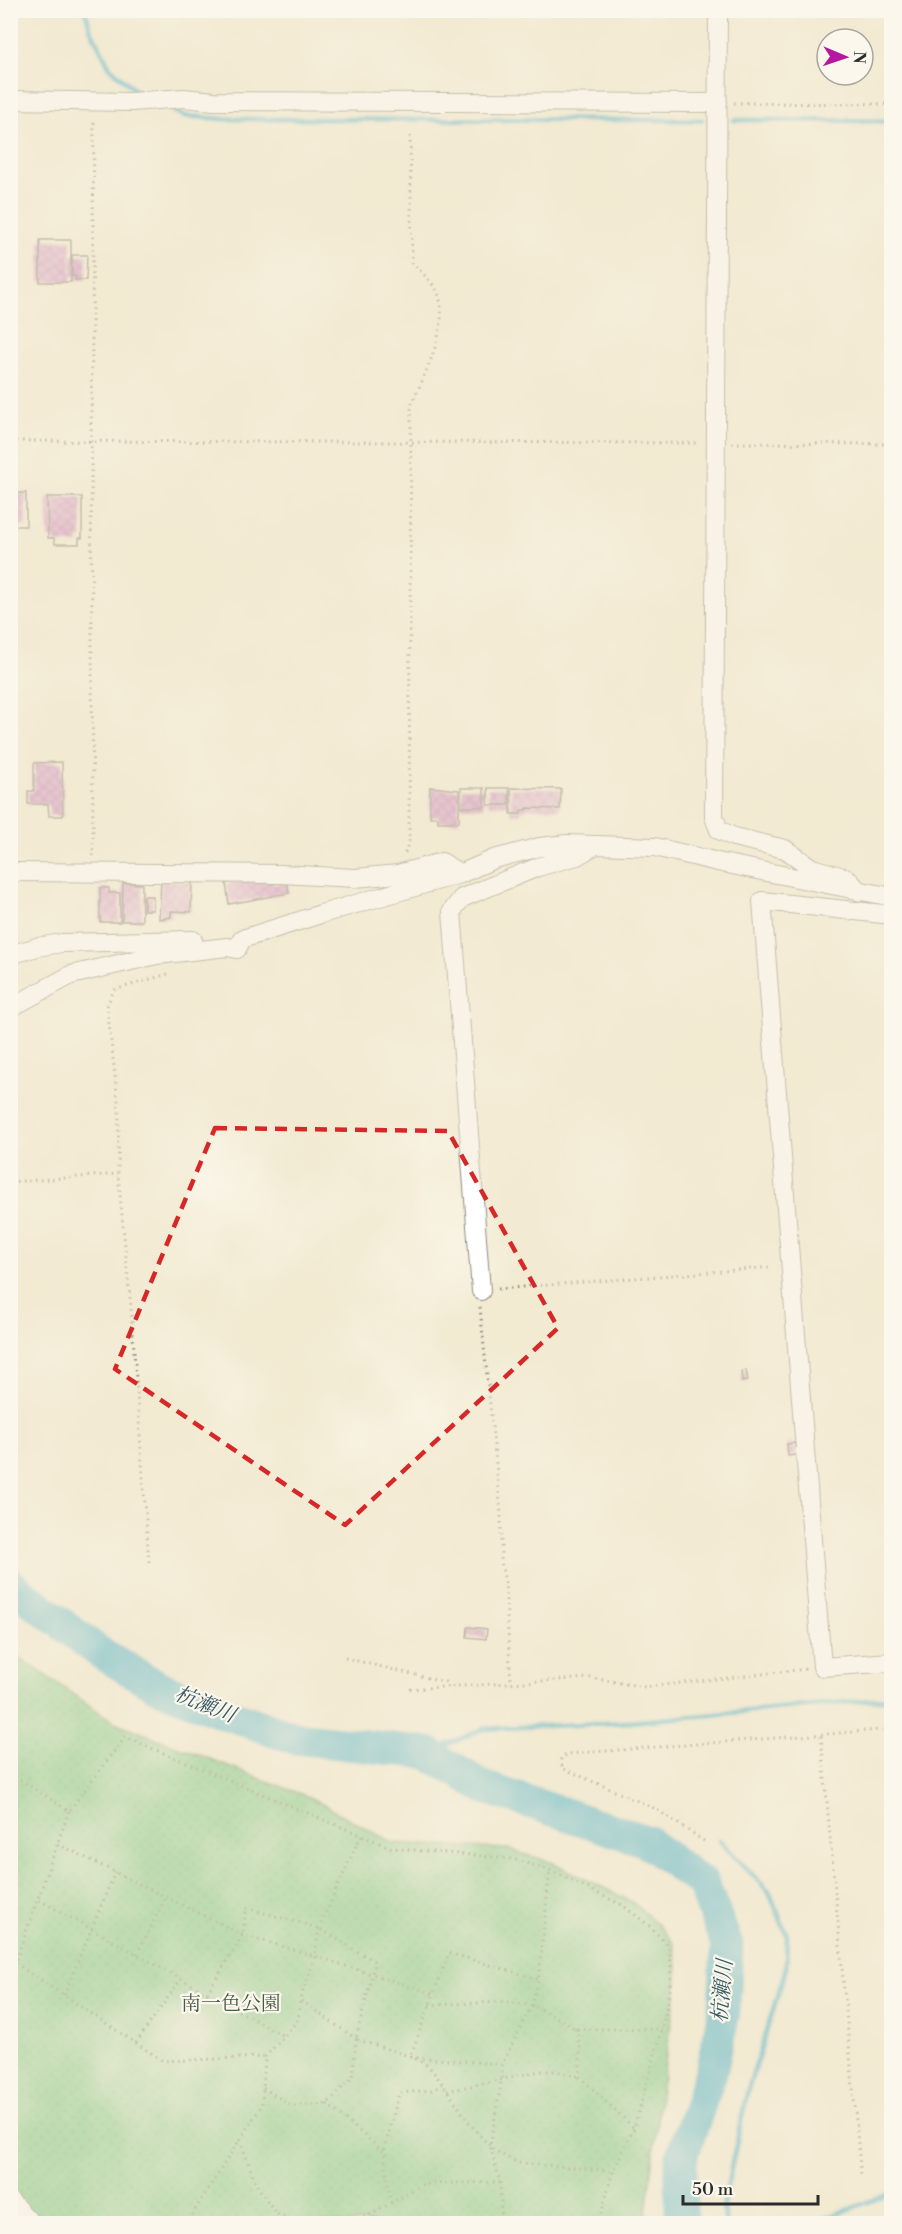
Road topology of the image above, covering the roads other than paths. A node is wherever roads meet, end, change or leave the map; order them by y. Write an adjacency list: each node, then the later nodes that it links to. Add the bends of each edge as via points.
1 (718, 10): 3 (street)
2 (10, 100): 3 (street)
3 (718, 103): 7 (street, via 714,818 719,830 785,849 812,868 847,878)
4 (594, 845): 6 (street, via 540,847 494,859); 7 (street, via 655,847); 13 (street, via 577,856 538,867 462,898 452,911)
5 (10, 872): 6 (street, via 355,878 398,874 442,862)
6 (460, 874): 10 (street)
7 (860, 892): 8 (street)
8 (891, 897)
9 (891, 915): 14 (street, via 762,901 822,1667)
10 (242, 939): 11 (street, via 62,943); 12 (street, via 237,949 157,955 71,975)
11 (10, 955)
12 (10, 1008)
13 (481, 1291)
14 (891, 1662)
15 (10, 2201): 16 (street)
16 (32, 2223)

